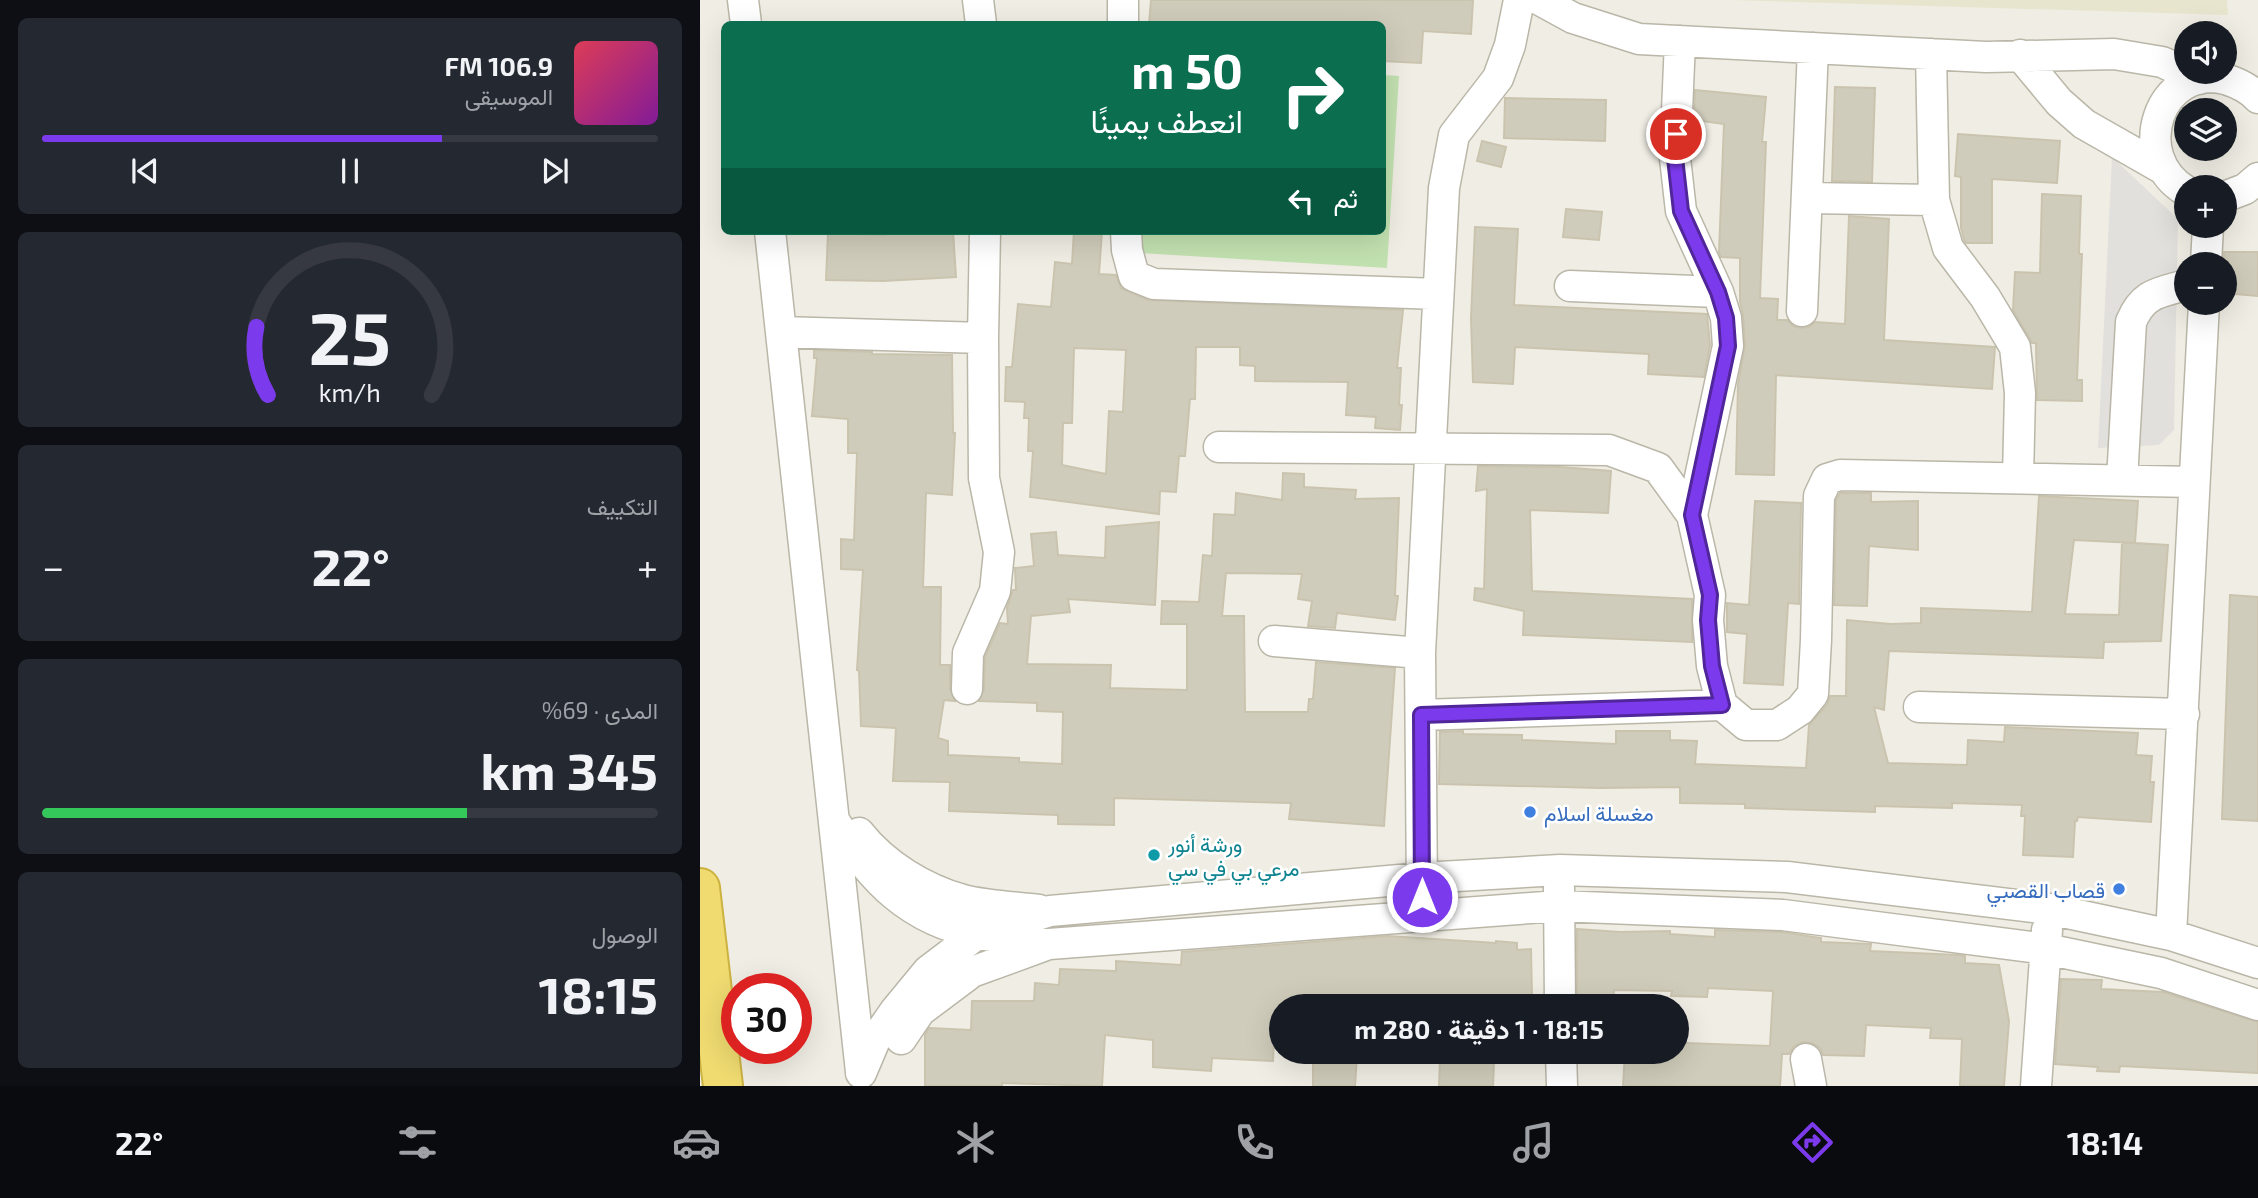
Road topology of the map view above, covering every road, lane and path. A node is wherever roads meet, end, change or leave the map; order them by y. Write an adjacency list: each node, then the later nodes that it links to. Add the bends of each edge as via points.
1 (743, 0): 6 (street)
2 (978, 0): 7 (street)
3 (1123, 0): 8 (street)
4 (1519, 0): 29 (street, via 1498,78 1454,135 1444,188)
5 (1540, 0): 9 (street, via 1573,18 1639,39)
6 (746, 21)
7 (981, 21)
8 (1123, 21)
9 (1680, 41): 10 (street); 28 (street, via 1675,158 1681,211)
10 (1813, 48): 11 (street); 21 (street)
11 (1931, 54): 12 (street); 22 (street)
12 (2020, 55): 13 (street, via 2140,56); 17 (street, via 2084,124)
13 (2174, 68)
14 (2237, 82): 16 (street)
15 (2187, 84): 17 (street, via 2168,99 2158,115 2155,152)
16 (2256, 91)
17 (2163, 169): 19 (street)
18 (2258, 178): 20 (street)
19 (2174, 183)
20 (2237, 192)
21 (1807, 198): 22 (street); 30 (street)
22 (1934, 200): 36 (street, via 1948,248 2015,347 2020,393)
23 (770, 235): 32 (street)
24 (985, 235): 33 (street)
25 (1126, 235): 29 (street, via 1134,276 1154,284)
26 (1570, 286): 28 (street)
27 (2174, 288): 37 (street, via 2148,296 2131,322)
28 (1718, 292): 39 (street, via 1728,346)
29 (1438, 294): 35 (street)
30 (1802, 311)
31 (2203, 315): 38 (street)
32 (781, 332): 33 (street); 47 (street)
33 (983, 338): 42 (street, via 984,478 999,552 995,592 968,653)
34 (1219, 447): 35 (street)
35 (1430, 449): 39 (street, via 1609,450 1658,468); 41 (street)
36 (2018, 478): 37 (street); 43 (street, via 1840,475 1826,479 1819,496 1813,694 1800,710 1777,725 1746,725)
37 (2122, 480): 38 (street)
38 (2194, 482): 45 (street)
39 (1692, 515): 43 (street, via 1710,595 1712,666)
40 (1274, 641): 41 (street)
41 (1420, 653): 46 (street)
42 (967, 689)
43 (1722, 705): 46 (street)
44 (1919, 707): 45 (street)
45 (2184, 714): 56 (street)
46 (1421, 715): 49 (street)
47 (834, 812): 53 (street, via 871,848 916,881 964,900); 55 (street, via 856,856 884,888 925,917); 63 (street)
48 (1560, 870): 49 (street); 51 (street); 52 (street, via 1787,877)
49 (1422, 878): 53 (street); 54 (street)
50 (700, 888): 64 (highway)
51 (1558, 906): 54 (street); 58 (street, via 1783,915); 60 (street)
52 (2049, 909): 56 (street); 58 (street)
53 (1050, 911): 55 (street)
54 (1422, 916): 57 (street)
55 (977, 934): 57 (street); 63 (street, via 928,971 895,1011 875,1041)
56 (2171, 935): 59 (street)
57 (1049, 944): 63 (street, via 972,972 920,1011)
58 (2046, 949): 61 (street, via 2161,973); 66 (street)
59 (2258, 963)
60 (1560, 994)
61 (2258, 1005)
62 (1561, 1064): 65 (street)
63 (866, 1082)
64 (723, 1086)
65 (1562, 1086)
66 (2036, 1086)

